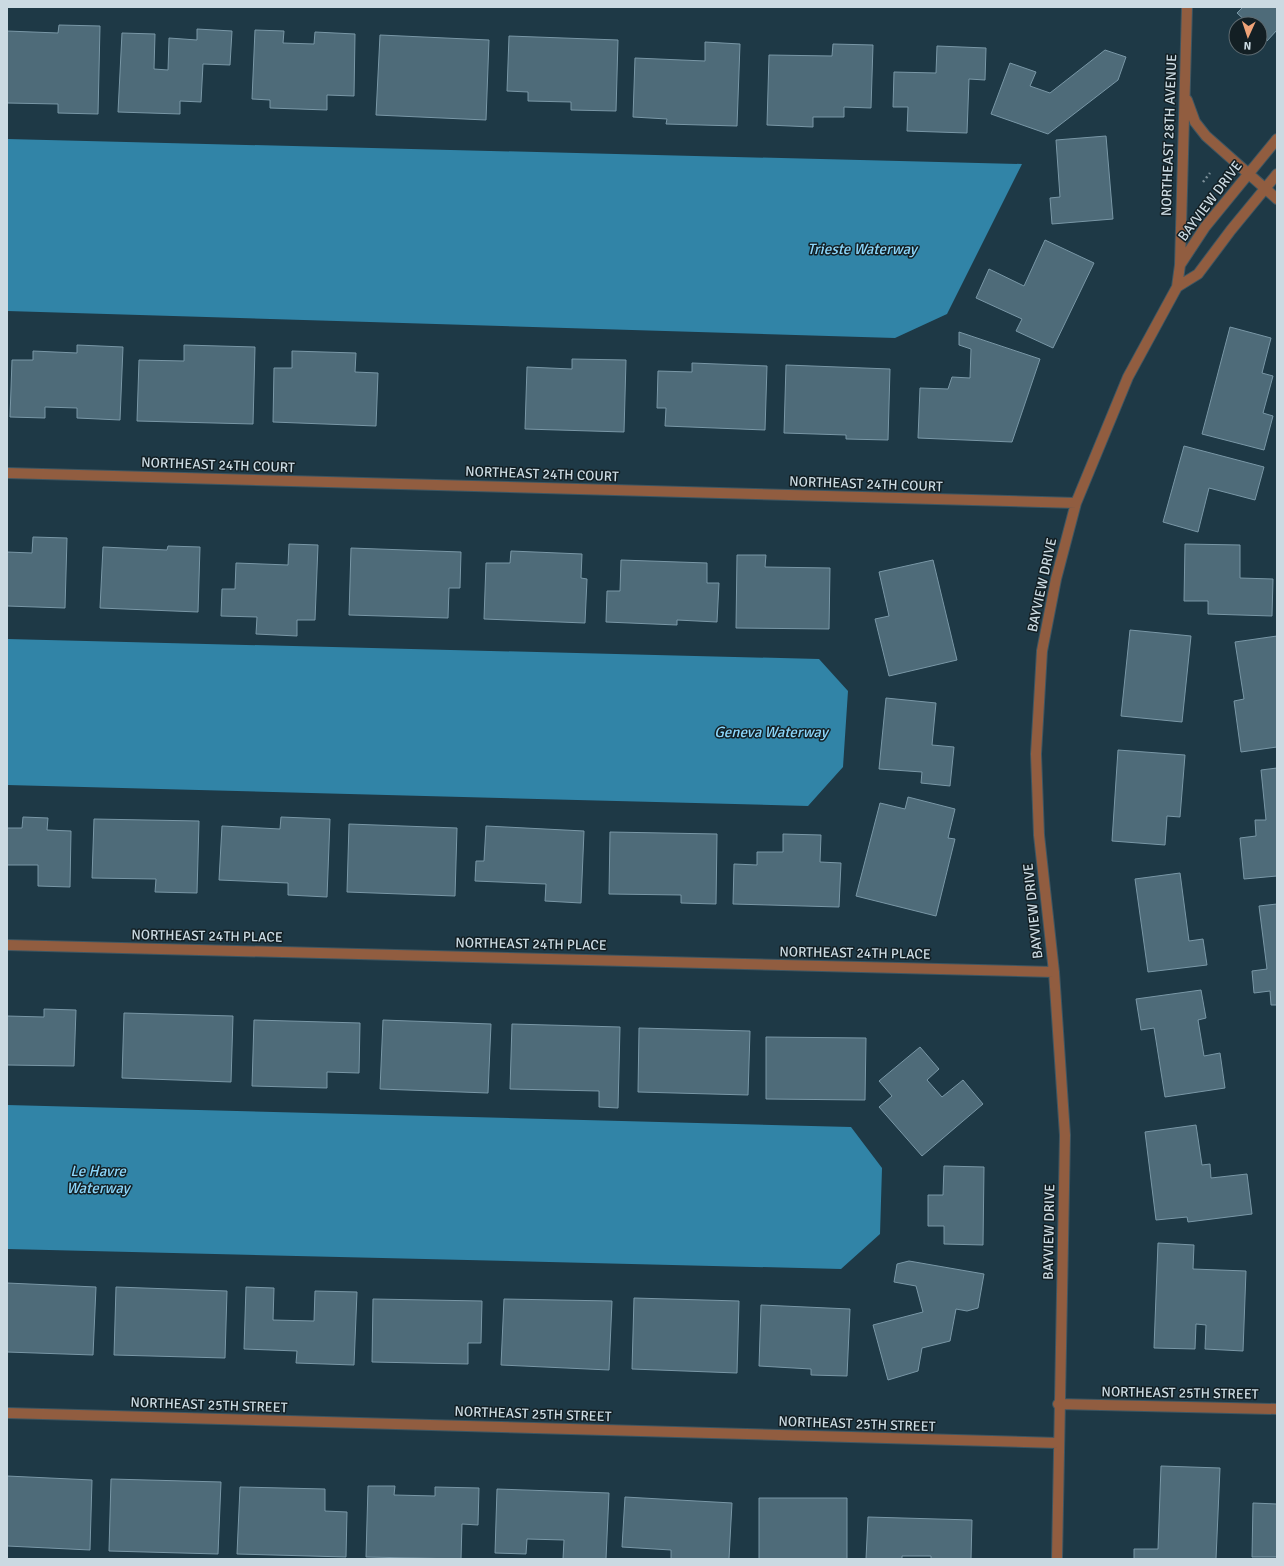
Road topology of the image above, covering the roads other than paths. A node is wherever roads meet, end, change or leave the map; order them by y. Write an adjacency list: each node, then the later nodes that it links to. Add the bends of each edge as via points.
1 (1187, 7): 2 (street, NORTHEAST 28TH AVENUE)
2 (1184, 94): 4 (street, via 1195,122 1206,136); 8 (street, NORTHEAST 28TH AVENUE)
3 (1277, 139): 4 (street, BAYVIEW DRIVE)
4 (1248, 174): 6 (street); 8 (street, BAYVIEW DRIVE)
5 (1277, 174): 6 (street, BAYVIEW DRIVE)
6 (1265, 188): 7 (street); 9 (street, BAYVIEW DRIVE, via 1198,274)
7 (1277, 199)
8 (1180, 265): 9 (street, BAYVIEW DRIVE)
9 (1177, 287): 11 (street, BAYVIEW DRIVE, via 1128,377)
10 (7, 473): 11 (street, NORTHEAST 24TH COURT)
11 (1076, 504): 13 (street, BAYVIEW DRIVE, via 1056,579 1042,651 1036,754 1039,835)
12 (7, 945): 13 (street, NORTHEAST 24TH PLACE)
13 (1054, 972): 14 (street, BAYVIEW DRIVE, via 1065,1135)
14 (1058, 1404): 15 (street, NORTHEAST 25TH STREET); 17 (street, BAYVIEW DRIVE)
15 (1277, 1409)
16 (7, 1413): 17 (street, NORTHEAST 25TH STREET)
17 (1058, 1443): 18 (street, BAYVIEW DRIVE)
18 (1057, 1559)

